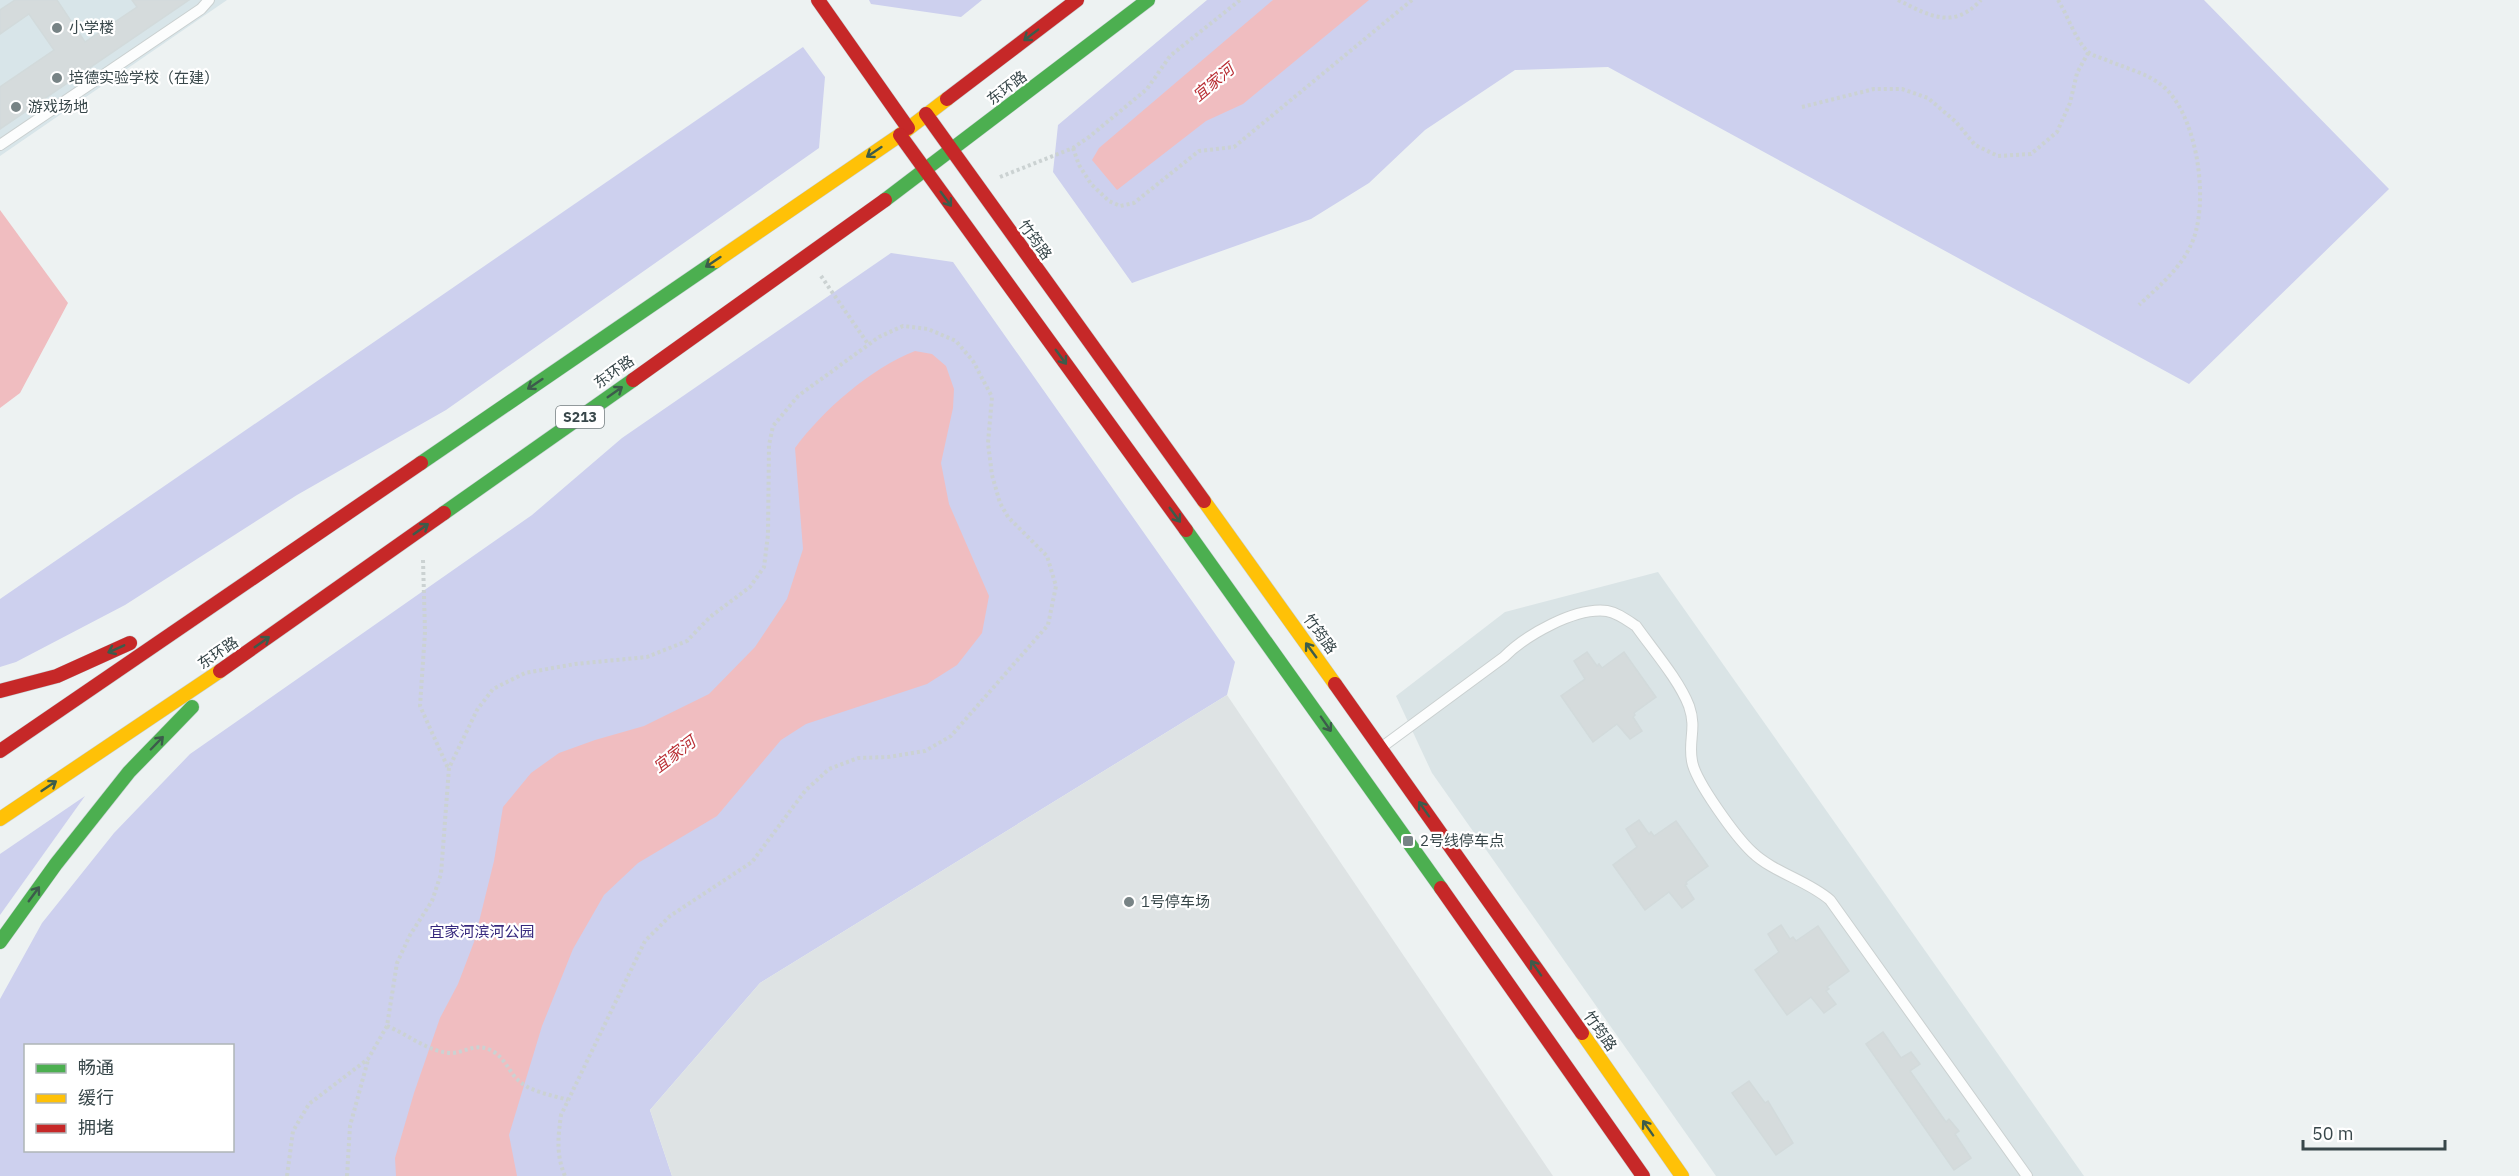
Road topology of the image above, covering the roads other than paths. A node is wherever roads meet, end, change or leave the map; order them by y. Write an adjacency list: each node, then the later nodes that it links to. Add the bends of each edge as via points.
1 (209, 0): 7 (lane)
2 (818, 0): 6 (main road)
3 (1077, 0): 5 (main road, 东环路, one-way to 5)
4 (1149, 0): 8 (main road, 东环路 / S213)
5 (926, 114): 6 (main road, 东环路); 8 (main road, 竹筠路)
6 (904, 131): 9 (main road); 10 (main road, 东环路, one-way to 10)
7 (0, 144)
8 (952, 151): 9 (main road, 东环路 / S213); 13 (main road, 竹筠路, one-way to 8)
9 (926, 171): 11 (main road, 东环路 / S213, one-way to 9); 17 (main road, one-way to 17, via 1281,660)
10 (208, 608): 12 (main road, one-way to 12, via 57,676); 14 (main road, 东环路)
11 (241, 657): 15 (main road, 东环路 / S213, one-way to 11); 16 (main road, one-way to 11, via 129,772)
12 (0, 691)
13 (1381, 748): 18 (main road, 竹筠路, one-way to 13); 19 (lane, via 1545,627 1607,611 1626,619 1636,626 1685,697 1693,720 1691,752 1695,771 1737,834 1759,858 1830,900)
14 (0, 751)
15 (0, 819)
16 (0, 942)
17 (1643, 1176)
18 (1682, 1176)
19 (2027, 1176)

